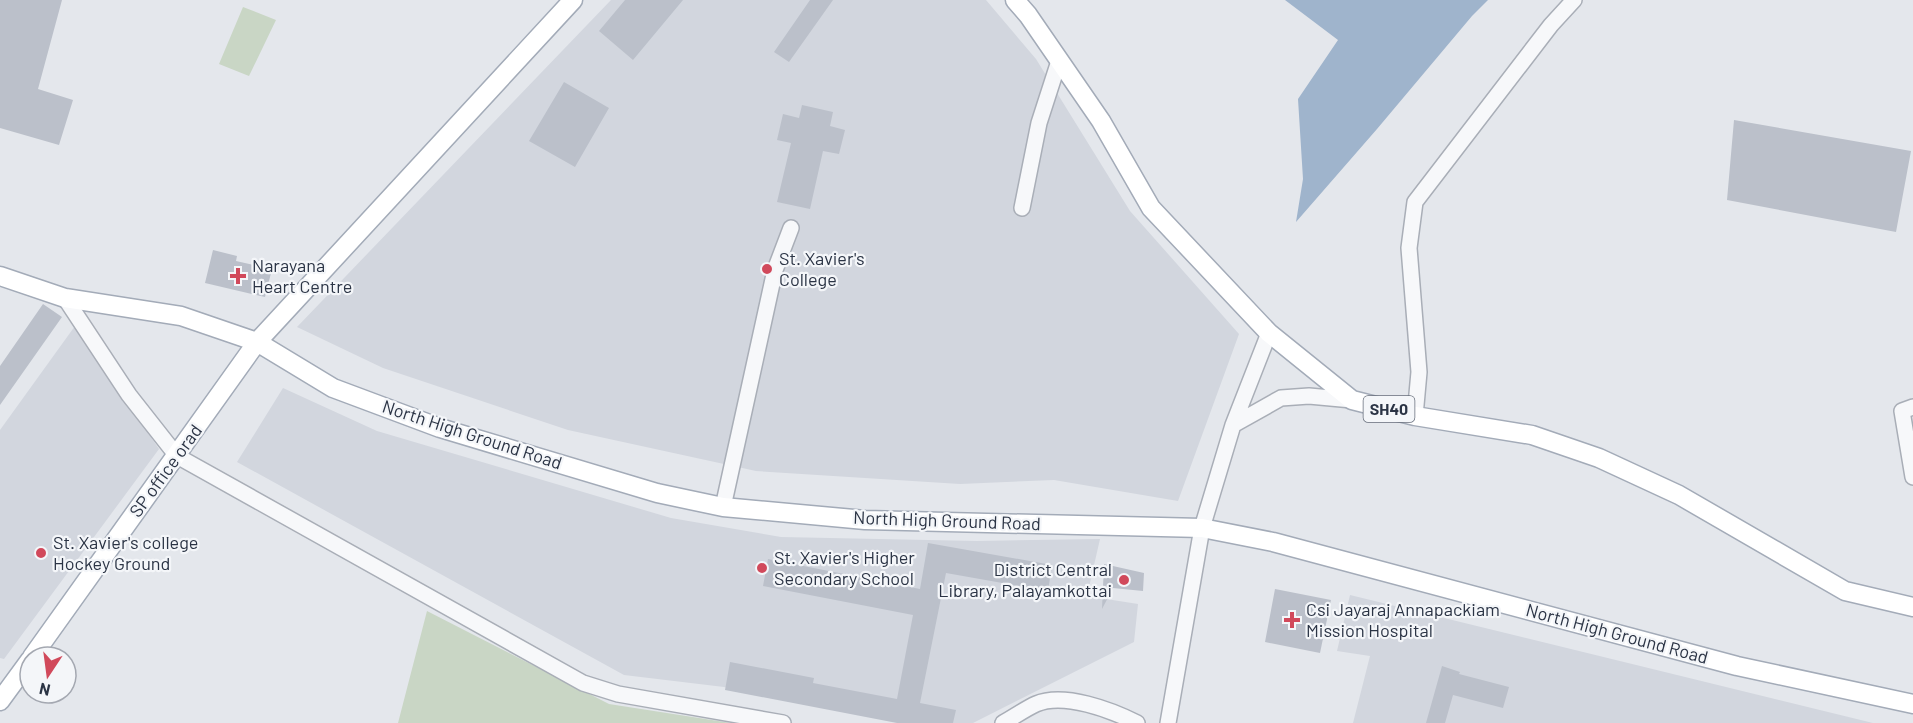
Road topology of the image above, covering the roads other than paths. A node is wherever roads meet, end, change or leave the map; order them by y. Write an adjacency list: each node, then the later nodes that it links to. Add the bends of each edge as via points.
1 (573, 0): 10 (main road, SP office orad)
2 (1015, 0): 4 (main road, SH40)
3 (1574, 0): 13 (street, via 1415,202 1408,248 1419,372)
4 (1059, 61): 5 (street, via 1039,123); 9 (main road, SH40, via 1101,121 1151,208)
5 (1022, 208)
6 (791, 228): 17 (street, via 775,270)
7 (0, 276): 8 (main road, North High Ground Road)
8 (65, 298): 10 (main road, North High Ground Road, via 181,316); 15 (street, via 129,395)
9 (1269, 333): 11 (main road, SH40); 14 (street)
10 (257, 342): 15 (main road, SP office orad); 17 (main road, North High Ground Road, via 333,388 440,428 657,493)
11 (1352, 400): 13 (main road, SH40); 14 (street, via 1281,398)
12 (1913, 407): 16 (street, via 1902,411)
13 (1415, 416): 19 (main road, SH40, via 1532,435 1599,458 1679,495 1845,591)
14 (1233, 425): 18 (street)
15 (177, 456): 20 (main road, SP office orad); 24 (street, via 583,683 618,694)
16 (1913, 477)
17 (723, 507): 18 (main road, North High Ground Road, via 865,520)
18 (1202, 528): 23 (main road, North High Ground Road, via 1273,542 1737,666); 27 (street)
19 (1913, 607)
20 (40, 645)
21 (7, 680): 22 (main road, SP office orad)
22 (0, 701)
23 (1913, 704)
24 (783, 723)
25 (1003, 723): 26 (street, via 1038,703 1069,700)
26 (1137, 723)
27 (1168, 723)

